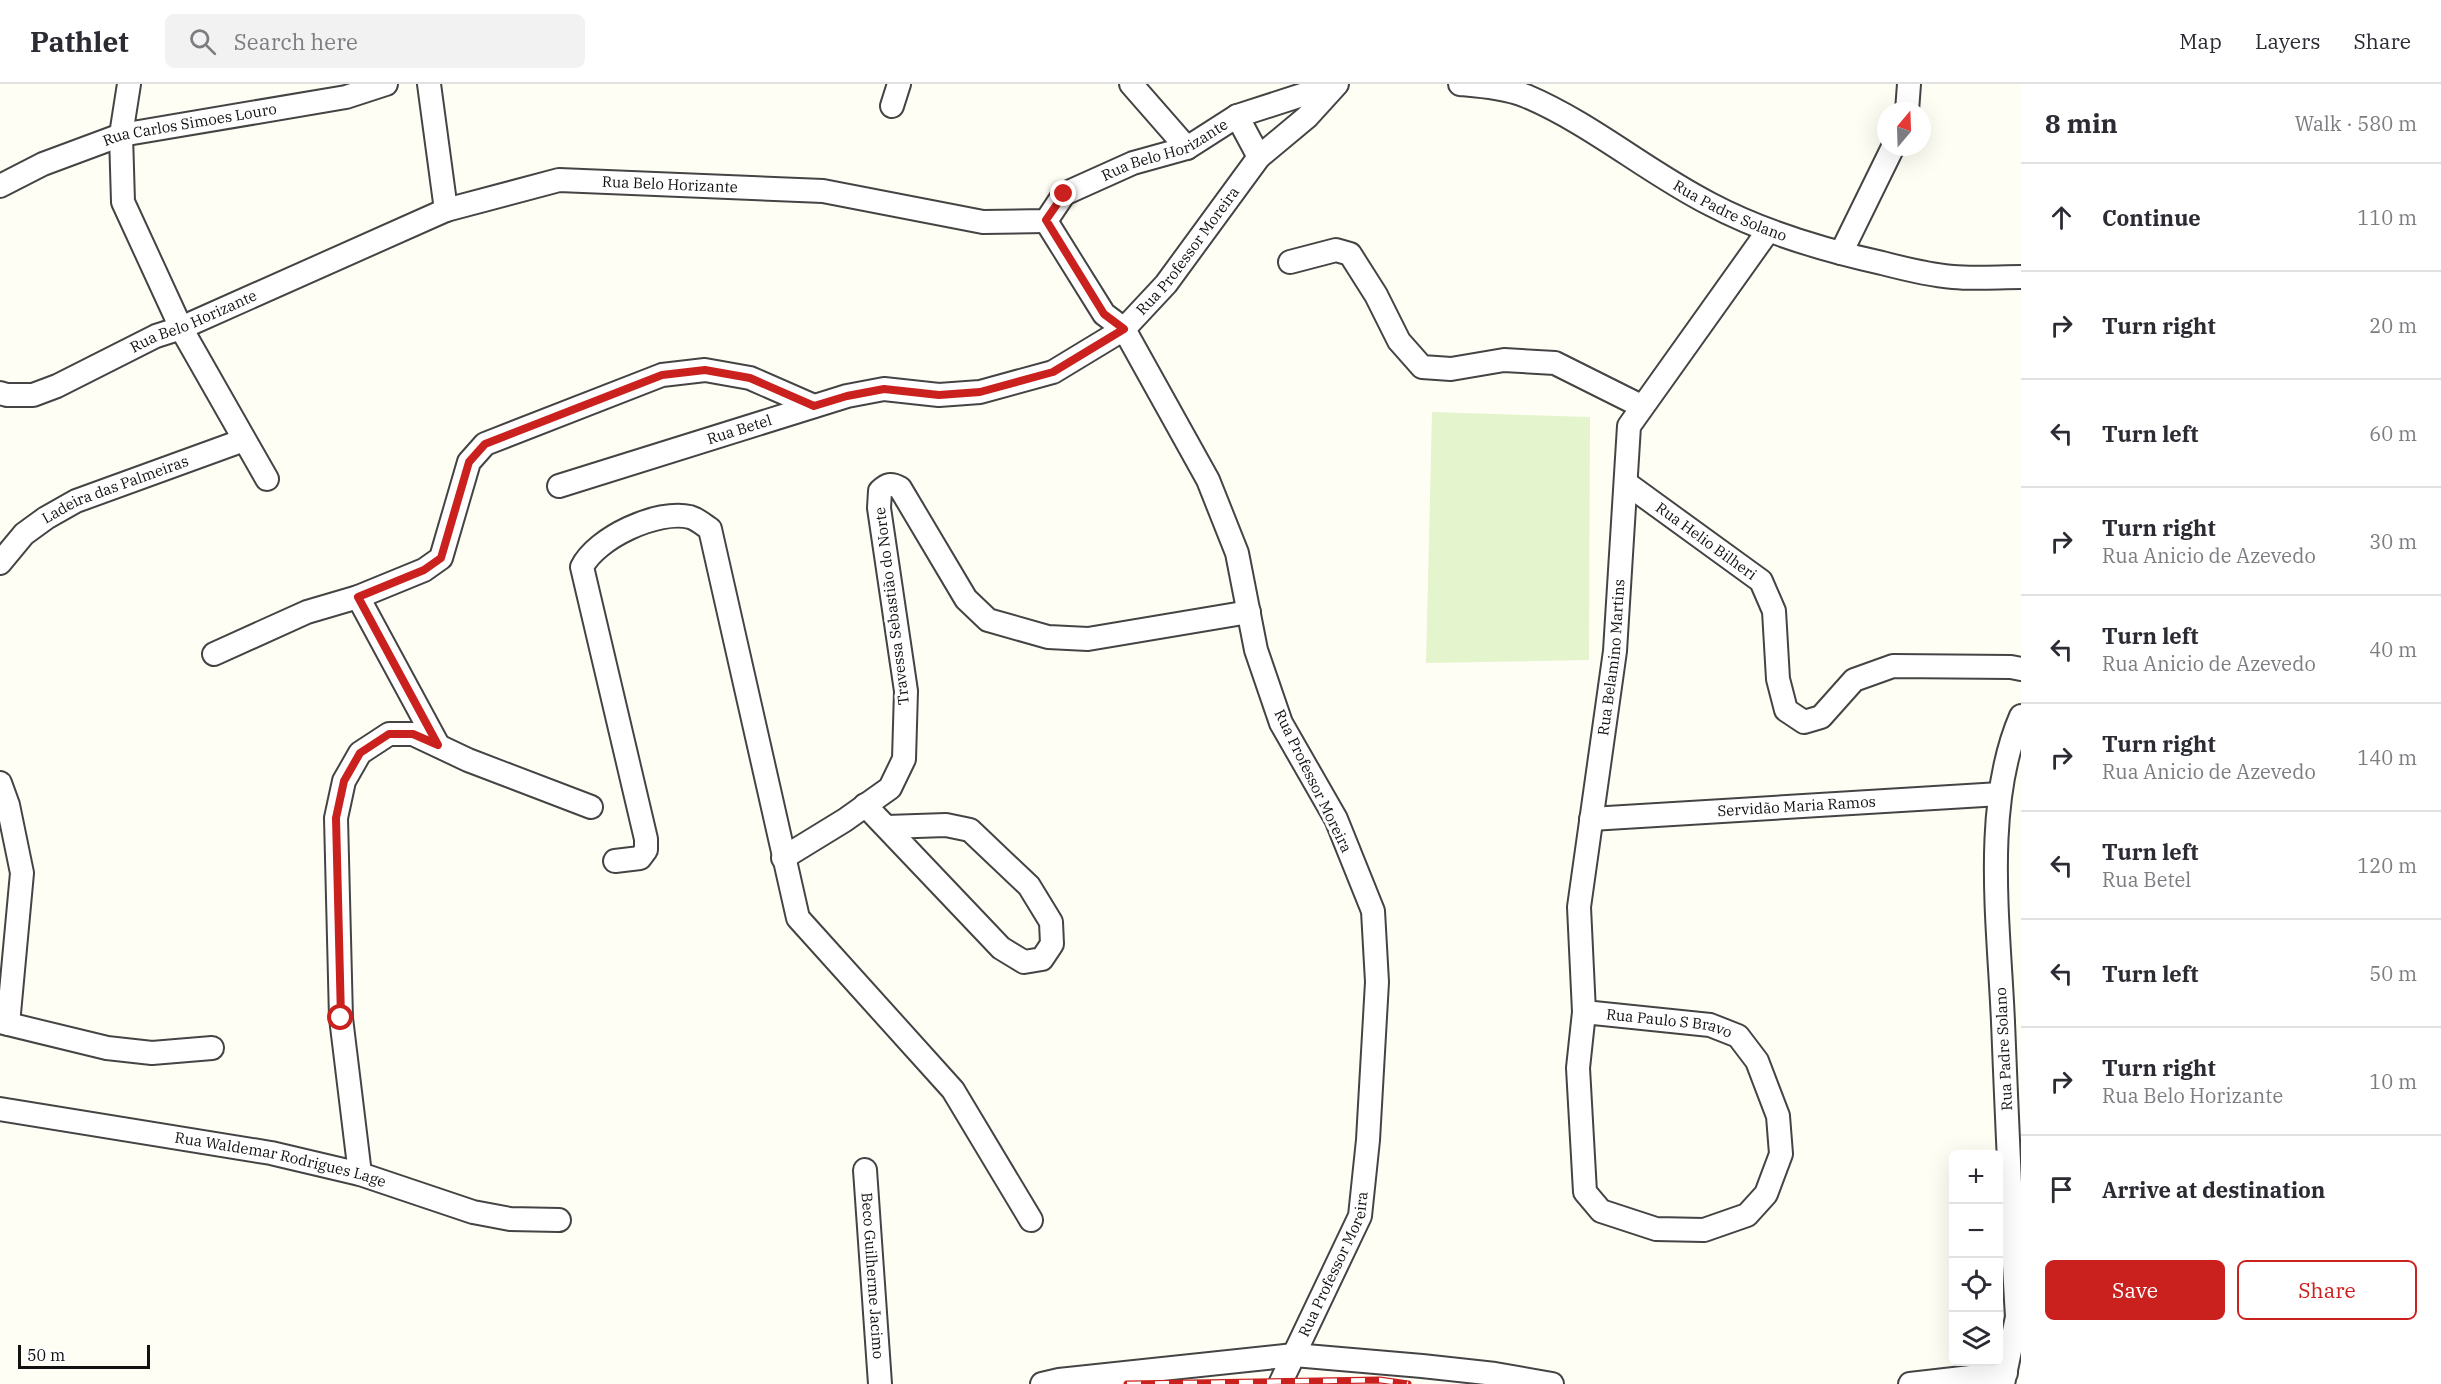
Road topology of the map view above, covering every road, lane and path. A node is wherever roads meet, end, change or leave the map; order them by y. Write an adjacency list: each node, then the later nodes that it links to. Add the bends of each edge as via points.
1 (129, 84): 13 (street)
2 (386, 84): 13 (street, Rua Carlos Simoes Louro, via 346,98)
3 (429, 84): 18 (street)
4 (899, 84): 11 (street)
5 (1131, 84): 14 (street)
6 (1337, 84): 7 (street); 12 (street, Rua Belo Horizante); 16 (street, Rua Professor Moreira, via 1307,117)
7 (1343, 84)
8 (1460, 84): 20 (street, Rua Padre Solano, via 1525,95 1575,121 1659,176)
9 (1909, 84): 10 (street)
10 (1908, 102)
11 (892, 106)
12 (1237, 116): 14 (street, Rua Belo Horizante); 16 (street)
13 (121, 135): 17 (street, Rua Carlos Simoes Louro, via 43,164); 24 (street, via 123,202)
14 (1187, 148): 19 (street, Rua Belo Horizante, via 1133,163 1064,194)
15 (1889, 156): 21 (street)
16 (1259, 157): 25 (street, Rua Professor Moreira, via 1166,284)
17 (0, 186)
18 (446, 210): 19 (street, Rua Belo Horizante, via 559,180 822,191 983,222); 24 (street, Rua Belo Horizante)
19 (1046, 220): 25 (street, via 1104,314)
20 (1768, 231): 21 (street, Rua Padre Solano); 28 (street, Rua Belamino Martins)
21 (1841, 253): 23 (street, Rua Padre Solano, via 1953,277)
22 (1290, 262): 28 (street, via 1336,250 1350,254 1398,341 1422,367 1451,369 1504,360 1555,363)
23 (2021, 278)
24 (181, 328): 26 (street, Rua Belo Horizante, via 156,336 33,395); 29 (street)
25 (1124, 329): 27 (street, Rua Betel, via 1053,372 980,392 939,395 884,389); 35 (street, Rua Professor Moreira, via 1208,480 1237,553)
26 (4, 394)
27 (814, 406): 32 (street, Rua Betel); 34 (street, via 750,378 705,370 662,375 485,444 469,462 441,558 424,570)
28 (1641, 406): 31 (street, Rua Belamino Martins, via 1629,426)
29 (244, 440): 30 (street); 33 (street, Ladeira das Palmeiras, via 76,501 24,534)
30 (267, 479)
31 (1626, 483): 37 (street, Rua Helio Bilheri, via 1761,581 1774,611 1778,679 1786,710 1804,722 1821,717 1854,680 1880,669); 44 (street, Rua Belamino Martins, via 1615,651)
32 (559, 486)
33 (0, 563)
34 (358, 597): 36 (street, via 307,612); 39 (street)
35 (1249, 612): 42 (street, Travessa Sebastião do Norte, via 1088,639 1048,637 988,620 966,599 900,488 886,485 880,491 879,508 906,691 904,759 890,788); 58 (street, Rua Professor Moreira, via 1256,650 1281,723 1336,819 1373,911 1376,958 1368,1140 1360,1216)
36 (214, 654)
37 (2021, 669)
38 (2021, 716): 41 (street, Rua Padre Solano, via 2009,743)
39 (438, 745): 43 (street); 53 (street, via 413,734 389,734 360,753 344,781 336,818 341,1018)
40 (0, 783): 49 (street, via 22,873)
41 (2000, 794): 44 (street, Servidão Maria Ramos); 57 (street, Rua Padre Solano, via 1997,895)
42 (865, 806): 45 (street); 46 (street, Travessa Sebastião do Norte)
43 (591, 807)
44 (1591, 819): 48 (street, Rua Belamino Martins, via 1579,907)
45 (887, 826): 45 (street, via 1001,948 1024,962 1042,959 1052,944 1051,922 1029,886 970,830 946,825)
46 (783, 858): 47 (street, via 710,529 691,517 664,516 626,529 587,555 582,567 646,839 646,850 640,858); 56 (street, via 798,918 953,1090)
47 (615, 861)
48 (1584, 1012): 54 (street, Rua Belamino Martins, via 1578,1068); 54 (street, Rua Paulo S Bravo, via 1710,1025 1738,1036 1757,1061 1778,1116 1781,1154 1767,1194 1747,1215 1704,1230 1656,1229 1612,1215 1601,1211)
49 (4, 1023): 50 (street, via 106,1048 152,1053)
50 (212, 1048)
51 (0, 1109): 53 (street, Rua Waldemar Rodrigues Lage, via 271,1153)
52 (865, 1170): 60 (street, Beco Guilherme Jacimo)
53 (360, 1174): 55 (street, Rua Waldemar Rodrigues Lage, via 473,1212 510,1219)
54 (1586, 1192)
55 (559, 1220)
56 (1031, 1220)
57 (2018, 1275): 59 (street, Rua Padre Solano, via 2017,1317)
58 (1294, 1355): 61 (street); 62 (street, Rua Professor Moreira); 63 (street, via 1495,1374)
59 (2004, 1378): 64 (street)
60 (880, 1384)
61 (1042, 1384)
62 (1280, 1384)
63 (1552, 1384)
64 (1910, 1384)

